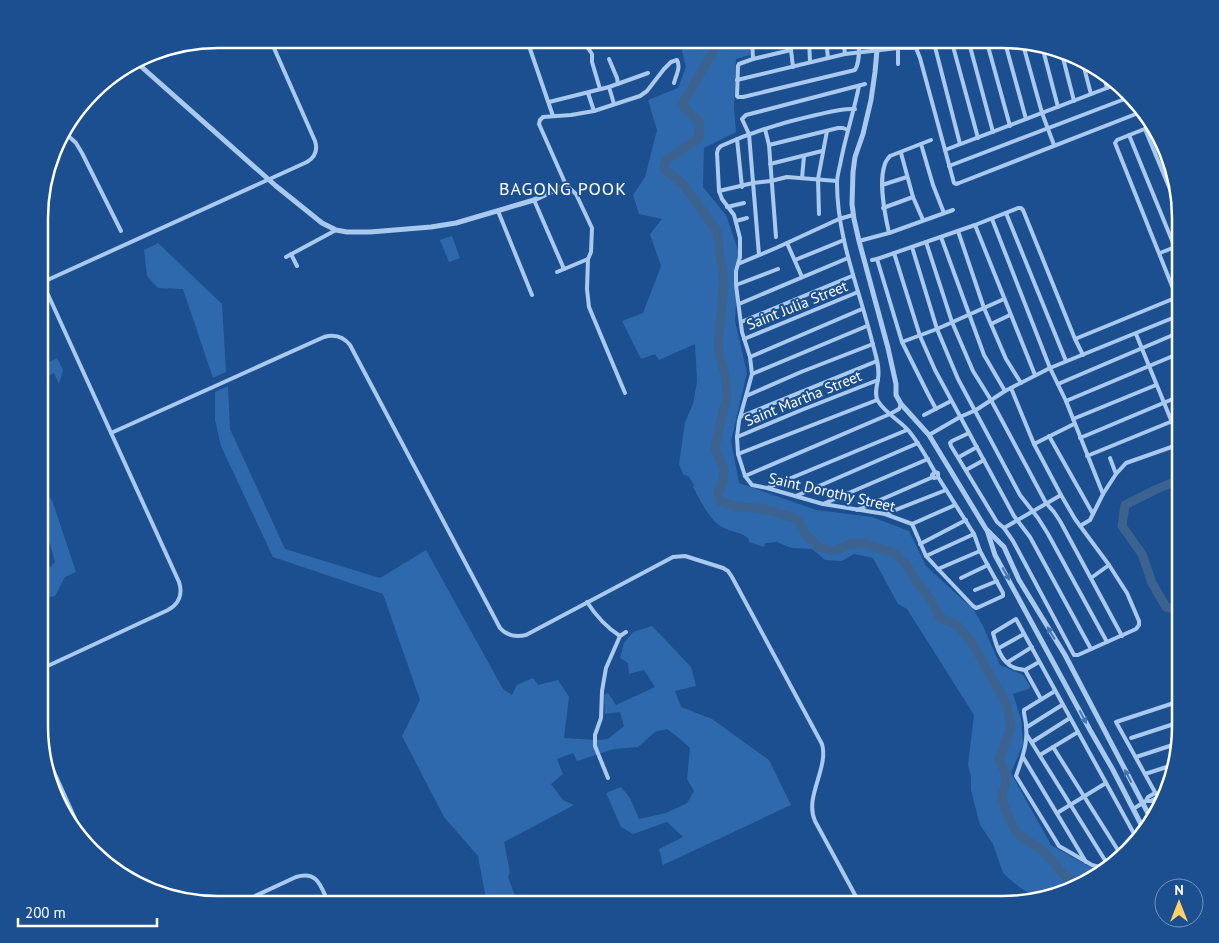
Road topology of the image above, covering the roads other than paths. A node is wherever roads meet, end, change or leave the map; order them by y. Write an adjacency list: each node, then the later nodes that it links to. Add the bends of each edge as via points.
1 (274, 48): 80 (street, via 317,146 310,160)
2 (530, 48): 45 (street)
3 (588, 48): 40 (street)
4 (754, 48): 23 (street)
5 (809, 48): 25 (street)
6 (827, 48): 21 (street)
7 (844, 48): 20 (street)
8 (898, 48): 9 (street); 16 (street); 26 (street)
9 (916, 48): 71 (street)
10 (936, 48): 68 (street)
11 (953, 48): 64 (street)
12 (970, 48): 60 (street)
13 (988, 48): 54 (street)
14 (1006, 48): 53 (street)
15 (790, 50): 23 (street); 28 (street)
16 (877, 50): 18 (street); 99 (street, via 871,100 855,157)
17 (1024, 50): 50 (street)
18 (859, 51): 20 (street); 31 (street, via 855,70 743,97 736,96)
19 (1044, 53): 47 (street)
20 (845, 54): 21 (street)
21 (828, 58): 25 (street)
22 (609, 59): 33 (street)
23 (753, 59): 31 (street, via 739,64)
24 (1063, 59): 44 (street)
25 (810, 62): 28 (street)
26 (898, 64)
27 (140, 66): 80 (street)
28 (793, 67): 31 (street)
29 (1084, 69): 42 (street)
30 (648, 74): 33 (street)
31 (737, 80)
32 (674, 83): 46 (street, via 679,66 677,60 671,62 640,96)
33 (618, 84): 37 (street)
34 (865, 84): 36 (street)
35 (1106, 84): 39 (street)
36 (859, 86): 49 (street); 61 (street, via 746,115 742,119)
37 (609, 87): 40 (street); 46 (street)
38 (1110, 87): 39 (street)
39 (1107, 88): 42 (street)
40 (600, 89): 41 (street)
41 (588, 93): 45 (street); 48 (street)
42 (1091, 94): 44 (street)
43 (1124, 99): 57 (street)
44 (1074, 101): 47 (street)
45 (549, 102): 52 (street)
46 (614, 104): 48 (street)
47 (1058, 107): 50 (street)
48 (594, 110): 52 (street)
49 (854, 110): 56 (street, via 844,108); 58 (street)
50 (1042, 113): 53 (street); 57 (street)
51 (1136, 114): 70 (street)
52 (553, 116): 86 (street, via 543,117 539,124)
53 (1026, 119): 54 (street)
54 (1010, 126): 60 (street)
55 (1145, 128): 62 (street); 84 (street)
56 (765, 129): 61 (street); 69 (street)
57 (1048, 129): 70 (street); 76 (street)
58 (848, 130): 59 (street); 82 (street)
59 (827, 131): 69 (street); 72 (street)
60 (993, 132): 64 (street)
61 (749, 134): 65 (street); 83 (street)
62 (1129, 135): 115 (street); 120 (street, via 1116,140 1115,144)
63 (68, 136): 107 (street, via 82,153)
64 (978, 138): 68 (street)
65 (737, 139): 87 (street); 88 (street, via 718,149)
66 (931, 140): 67 (street)
67 (921, 144): 73 (street); 96 (street)
68 (960, 144): 71 (street)
69 (769, 145): 75 (street)
70 (1054, 145): 76 (street, via 956,184)
71 (945, 150): 76 (street)
72 (822, 151): 74 (street); 79 (street)
73 (901, 153): 77 (street); 85 (street, via 886,159)
74 (804, 156): 75 (street); 78 (street)
75 (770, 164): 81 (street)
76 (949, 166)
77 (907, 177): 85 (street); 89 (street)
78 (802, 178): 79 (street); 81 (street)
79 (818, 179): 82 (street); 98 (street)
80 (269, 180): 106 (street, via 322,223); 136 (street)
81 (771, 181): 83 (street); 111 (street)
82 (837, 181): 101 (street)
83 (753, 183): 87 (street); 122 (street)
84 (1168, 184)
85 (882, 185): 93 (street)
86 (566, 186): 90 (street); 125 (street, via 576,194 592,228)
87 (742, 186): 88 (street)
88 (720, 191): 92 (street)
89 (913, 198): 93 (street); 103 (street)
90 (534, 200): 95 (street); 131 (street)
91 (744, 203): 92 (street)
92 (727, 207): 104 (street)
93 (883, 208): 109 (street)
94 (953, 210): 96 (street)
95 (498, 211): 106 (street, via 430,227 370,232); 141 (street)
96 (944, 213): 103 (street)
97 (1006, 213): 102 (street); 159 (street, via 1019,208 1023,210); 167 (street)
98 (818, 214)
99 (853, 215): 101 (street); 113 (street)
100 (747, 218): 104 (street)
101 (839, 219): 112 (street); 116 (street)
102 (992, 219): 105 (street); 169 (street)
103 (923, 220): 109 (street)
104 (736, 221): 129 (street, via 740,238)
105 (975, 226): 108 (street); 142 (street)
106 (336, 230): 121 (street)
107 (121, 231)
108 (958, 231): 110 (street); 145 (street)
109 (889, 232): 113 (street)
110 (941, 236): 114 (street); 147 (street)
111 (776, 237)
112 (844, 240): 124 (street); 127 (street)
113 (859, 241): 186 (street, via 888,348 896,395)
114 (926, 242): 117 (street); 151 (street)
115 (1172, 242)
116 (787, 243): 122 (street); 127 (street)
117 (912, 247): 119 (street); 154 (street)
118 (1172, 248): 120 (street)
119 (894, 253): 126 (street); 157 (street)
120 (1160, 253): 137 (street)
121 (291, 254): 123 (street); 130 (street)
122 (759, 255): 129 (street)
123 (286, 257)
124 (848, 258): 134 (street); 135 (street)
125 (588, 259): 131 (street); 178 (street, via 589,307)
126 (877, 259): 128 (street); 160 (street)
127 (796, 260): 135 (street)
128 (872, 260)
129 (738, 264): 138 (street)
130 (297, 266)
131 (564, 269): 133 (street)
132 (778, 269): 138 (street)
133 (557, 272)
134 (852, 276): 139 (street); 150 (street)
135 (802, 277): 144 (street)
136 (48, 280)
137 (1172, 281)
138 (736, 285): 144 (street)
139 (858, 292): 146 (street); 158 (street, Saint Julia Street)
140 (48, 293): 197 (street)
141 (532, 295)
142 (1004, 299): 145 (street); 148 (street)
143 (1172, 300): 159 (street)
144 (739, 304): 150 (street)
145 (984, 308): 147 (street); 152 (street)
146 (862, 309): 153 (street); 164 (street)
147 (969, 315): 151 (street); 177 (street, via 984,355)
148 (1010, 315): 152 (street); 171 (street)
149 (1172, 319): 155 (street)
150 (741, 322): 158 (street)
151 (952, 322): 154 (street); 181 (street, via 973,371)
152 (991, 324): 173 (street)
153 (867, 326): 161 (street); 170 (street)
154 (937, 329): 157 (street); 188 (street, via 958,379)
155 (1136, 334): 162 (street); 163 (street)
156 (1172, 335): 162 (street)
157 (920, 336): 160 (street); 183 (street)
158 (744, 339): 164 (street)
159 (1075, 339): 163 (street)
160 (902, 342): 187 (street)
161 (873, 344): 166 (street); 179 (street)
162 (1141, 348): 168 (street); 174 (street)
163 (1083, 355): 167 (street)
164 (750, 357): 170 (street)
165 (1172, 357): 168 (street)
166 (877, 361): 172 (street); 191 (street)
167 (1066, 361): 169 (street)
168 (1148, 367): 175 (street); 184 (street)
169 (1050, 368): 171 (street); 174 (street)
170 (752, 374): 179 (street)
171 (1035, 375): 173 (street)
172 (878, 380): 180 (street); 201 (street, Saint Martha Street)
173 (1021, 383): 176 (street)
174 (1058, 384): 184 (street)
175 (1156, 385): 185 (street); 193 (street)
176 (1011, 388): 177 (street); 204 (street)
177 (1005, 391): 181 (street)
178 (625, 393)
179 (746, 396): 191 (street)
180 (877, 400): 189 (street); 207 (street)
181 (991, 400): 188 (street); 225 (street)
182 (1172, 400): 185 (street)
183 (951, 401): 187 (street); 192 (street)
184 (1066, 401): 193 (street)
185 (1164, 403): 194 (street); 202 (street)
186 (902, 404): 189 (street); 199 (street)
187 (936, 409): 190 (street)
188 (976, 410): 192 (street); 228 (street, via 1020,494)
189 (890, 414): 196 (street); 216 (street)
190 (924, 415)
191 (740, 417): 201 (street)
192 (960, 417): 198 (street); 199 (street)
193 (1073, 421): 200 (street); 202 (street)
194 (1172, 421)
195 (1172, 422): 208 (street)
196 (907, 430): 203 (street); 219 (street)
197 (111, 433): 248 (street, via 324,337 341,337 350,345 502,630 520,636); 259 (street, via 179,582 181,595 168,610)
198 (969, 433): 206 (street); 209 (street, via 950,443)
199 (928, 435): 236 (street)
200 (1049, 436): 204 (street); 230 (street)
201 (737, 437): 207 (street)
202 (1080, 438): 208 (street)
203 (918, 444): 211 (street); 223 (street)
204 (1034, 444): 222 (street)
205 (1172, 446): 215 (street, via 1126,463)
206 (977, 447): 209 (street); 212 (street)
207 (738, 454): 216 (street)
208 (1088, 456): 221 (street)
209 (958, 457): 213 (street)
210 (1110, 458): 215 (street)
211 (928, 459): 214 (street); 224 (street)
212 (984, 460): 213 (street); 232 (street)
213 (966, 470): 235 (street, via 997,522)
214 (935, 472): 217 (street); 218 (street)
215 (1116, 474): 221 (street)
216 (745, 476): 219 (street, Saint Dorothy Street, via 752,485)
217 (933, 477): 218 (street); 227 (street)
218 (938, 477): 220 (street)
219 (766, 488): 223 (street, Saint Dorothy Street)
220 (946, 490): 226 (street); 229 (street)
221 (1103, 494): 230 (street)
222 (1061, 495): 225 (street); 234 (street)
223 (795, 496): 224 (street, Saint Dorothy Street)
224 (823, 504): 227 (street, Saint Dorothy Street)
225 (1047, 504): 228 (street); 245 (street)
226 (955, 505): 231 (street); 233 (street)
227 (857, 510): 229 (street, Saint Dorothy Street)
228 (1033, 512): 232 (street); 253 (street)
229 (885, 514): 233 (street, Saint Dorothy Street)
230 (1093, 514): 234 (street)
231 (966, 520): 237 (street); 238 (street)
232 (1018, 520): 235 (street); 256 (street)
233 (912, 524): 238 (street, Saint Dorothy Street)
234 (1080, 526): 242 (street)
235 (1004, 528): 256 (street, via 1073,654)
236 (986, 529): 284 (street, one-way to 236, via 1019,580 1004,547); 286 (street, one-way to 286, via 995,555)
237 (974, 534): 239 (street); 240 (street)
238 (920, 544): 240 (street, Saint Dorothy Street)
239 (980, 551): 241 (street); 243 (street)
240 (926, 556): 243 (street, Saint Dorothy Street)
241 (988, 565): 244 (street); 246 (street)
242 (1109, 565): 245 (street); 252 (street, via 1139,623 1136,629)
243 (938, 570): 246 (street, Saint Dorothy Street, via 976,608 1003,596)
244 (961, 578)
245 (1091, 578): 252 (street)
246 (997, 581): 247 (street)
247 (975, 590)
248 (587, 602): 251 (street, via 598,618); 298 (street, via 676,556 728,571 822,744 823,758 812,813)
249 (626, 632): 251 (street)
250 (1024, 634): 254 (street); 255 (street); 255 (street, via 1016,619 993,633)
251 (620, 636): 280 (street, via 606,668 594,741)
252 (1122, 636): 253 (street)
253 (1107, 642): 256 (street)
254 (1032, 647): 257 (street); 258 (street)
255 (998, 648): 260 (street, via 1004,661)
256 (1091, 649)
257 (1008, 662)
258 (1040, 662): 260 (street); 261 (street)
259 (48, 666)
260 (1025, 670): 262 (street)
261 (1055, 691): 262 (street); 265 (street)
262 (1041, 699): 267 (street, via 1024,710)
263 (1171, 704): 279 (street, via 1116,722)
264 (1062, 705): 267 (street)
265 (1070, 718): 268 (street); 271 (street)
266 (1171, 725): 270 (street)
267 (1027, 727): 269 (street)
268 (1078, 732): 273 (street); 281 (street)
269 (1027, 735): 271 (street); 276 (street)
270 (1131, 738)
271 (1032, 742): 274 (street)
272 (1170, 746): 275 (street)
273 (1053, 747): 274 (street); 283 (street)
274 (1040, 755): 285 (street)
275 (1136, 756)
276 (1023, 757): 288 (street); 294 (street, via 1016,776 1059,846)
277 (1166, 768): 279 (street)
278 (53, 770): 289 (street)
279 (1145, 774): 282 (street)
280 (608, 778)
281 (1106, 783): 283 (street); 291 (street)
282 (1157, 795): 284 (street, via 1148,797)
283 (1085, 796): 285 (street); 292 (street)
284 (1144, 802): 286 (street); 287 (street)
285 (1071, 805): 288 (street); 293 (street)
286 (1133, 809): 290 (street)
287 (1149, 812)
288 (1057, 813): 294 (street)
289 (74, 817)
290 (1140, 823)
291 (1134, 832)
292 (1118, 849)
293 (1105, 860)
294 (1086, 862): 295 (street)
295 (1097, 866)
296 (257, 895): 297 (street, via 305,875 317,879)
297 (325, 895)
298 (856, 896)

